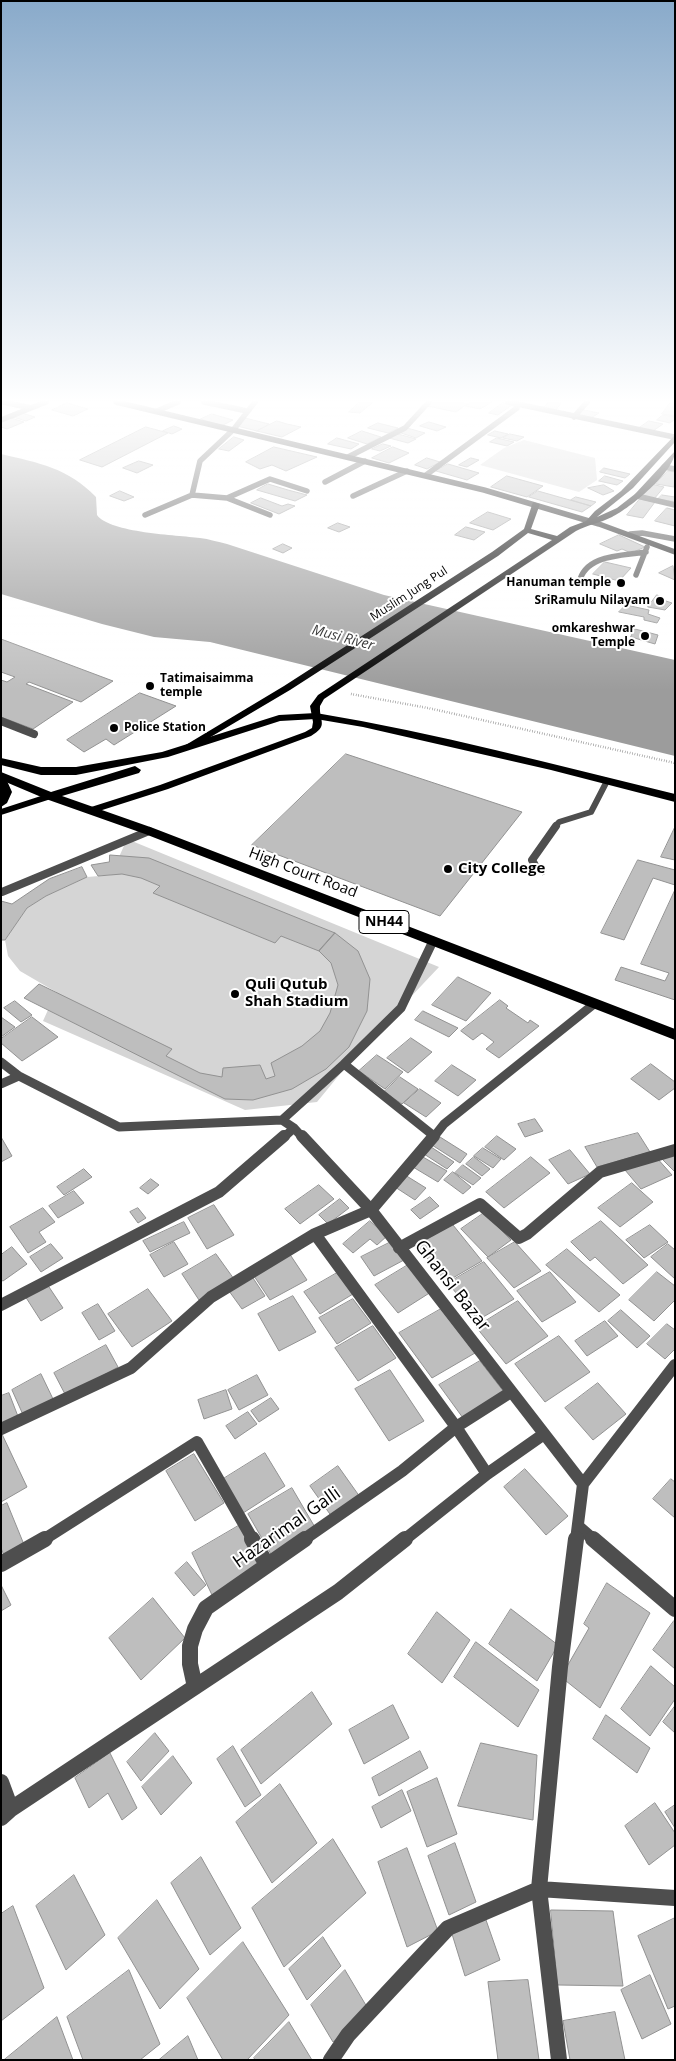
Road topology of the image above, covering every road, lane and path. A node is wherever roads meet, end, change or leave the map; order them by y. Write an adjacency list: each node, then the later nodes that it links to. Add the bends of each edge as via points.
1 (185, 498): 9 (street)
2 (227, 498): 10 (street)
3 (514, 498): 7 (main road)
4 (616, 498): 11 (main road)
5 (635, 498): 11 (main road, via 608,516)
6 (646, 498): 8 (street)
7 (536, 504): 11 (main road); 12 (main road)
8 (675, 505)
9 (145, 515)
10 (270, 515)
11 (590, 520): 13 (main road); 14 (main road)
12 (528, 530): 14 (main road); 25 (main road, Muslim Jung Pul, via 287,688)
13 (630, 534): 15 (street, via 642,533); 16 (main road)
14 (558, 539): 22 (main road, via 321,698 313,709)
15 (675, 540)
16 (650, 542): 17 (street); 18 (main road)
17 (646, 552): 19 (street); 20 (street, via 593,562 581,574)
18 (675, 552)
19 (636, 575)
20 (579, 583)
21 (349, 694): 28 (path, via 428,708)
22 (316, 716): 25 (highway, via 279,718); 30 (highway); 34 (main road, via 316,729 308,734)
23 (1, 721): 24 (street)
24 (34, 734)
25 (183, 749): 26 (highway)
26 (164, 755): 27 (highway, via 76,771 41,771); 31 (highway, via 143,767)
27 (1, 761)
28 (675, 764)
29 (1, 778): 31 (highway, High Court Road / NH44); 33 (main road, via 8,791)
30 (607, 781): 32 (highway); 37 (lane, via 591,812 559,822 532,860)
31 (50, 796): 34 (highway, High Court Road / NH44); 35 (main road)
32 (675, 798)
33 (1, 804)
34 (92, 810): 36 (highway, High Court Road / NH44)
35 (1, 812)
36 (149, 831): 38 (lane); 39 (highway, High Court Road / NH44)
37 (542, 871)
38 (2, 892)
39 (433, 941): 40 (highway, High Court Road / NH44); 43 (street, via 401,1008)
40 (594, 1004): 41 (highway, High Court Road / NH44); 48 (street, via 444,1124)
41 (675, 1035)
42 (1, 1062): 44 (street)
43 (344, 1064): 46 (street); 48 (street)
44 (19, 1076): 45 (street); 46 (street, via 119,1127)
45 (1, 1084)
46 (282, 1120): 47 (street, Ghansi Bazar)
47 (294, 1128): 50 (street, Ghansi Bazar); 53 (street, via 219,1192)
48 (434, 1136): 50 (street)
49 (675, 1150): 52 (street, via 600,1172 519,1238 480,1204)
50 (371, 1210): 51 (street); 52 (street, Ghansi Bazar)
51 (315, 1234): 56 (street); 57 (street, via 211,1297 131,1368)
52 (399, 1248): 55 (street, Ghansi Bazar)
53 (1, 1305)
54 (675, 1365): 60 (street)
55 (511, 1392): 56 (street, Hazarimal Galli); 58 (street, Ghansi Bazar)
56 (456, 1427): 59 (street); 63 (street, Hazarimal Galli, via 402,1471)
57 (1, 1429)
58 (544, 1434): 59 (street); 60 (street, Ghansi Bazar)
59 (487, 1474): 65 (street, via 338,1592)
60 (583, 1484): 61 (street)
61 (578, 1526): 64 (street); 68 (street, via 560,1667)
62 (1, 1564): 63 (street, via 64,1528 197,1442)
63 (267, 1565): 65 (street, Hazarimal Galli, via 206,1608 193,1630 188,1662)
64 (675, 1609)
65 (195, 1687): 67 (street)
66 (1, 1782): 67 (street)
67 (6, 1814)
68 (539, 1889): 69 (street); 70 (street, via 448,1928 348,2035); 71 (street)
69 (675, 1898)
70 (332, 2060)
71 (559, 2060)

